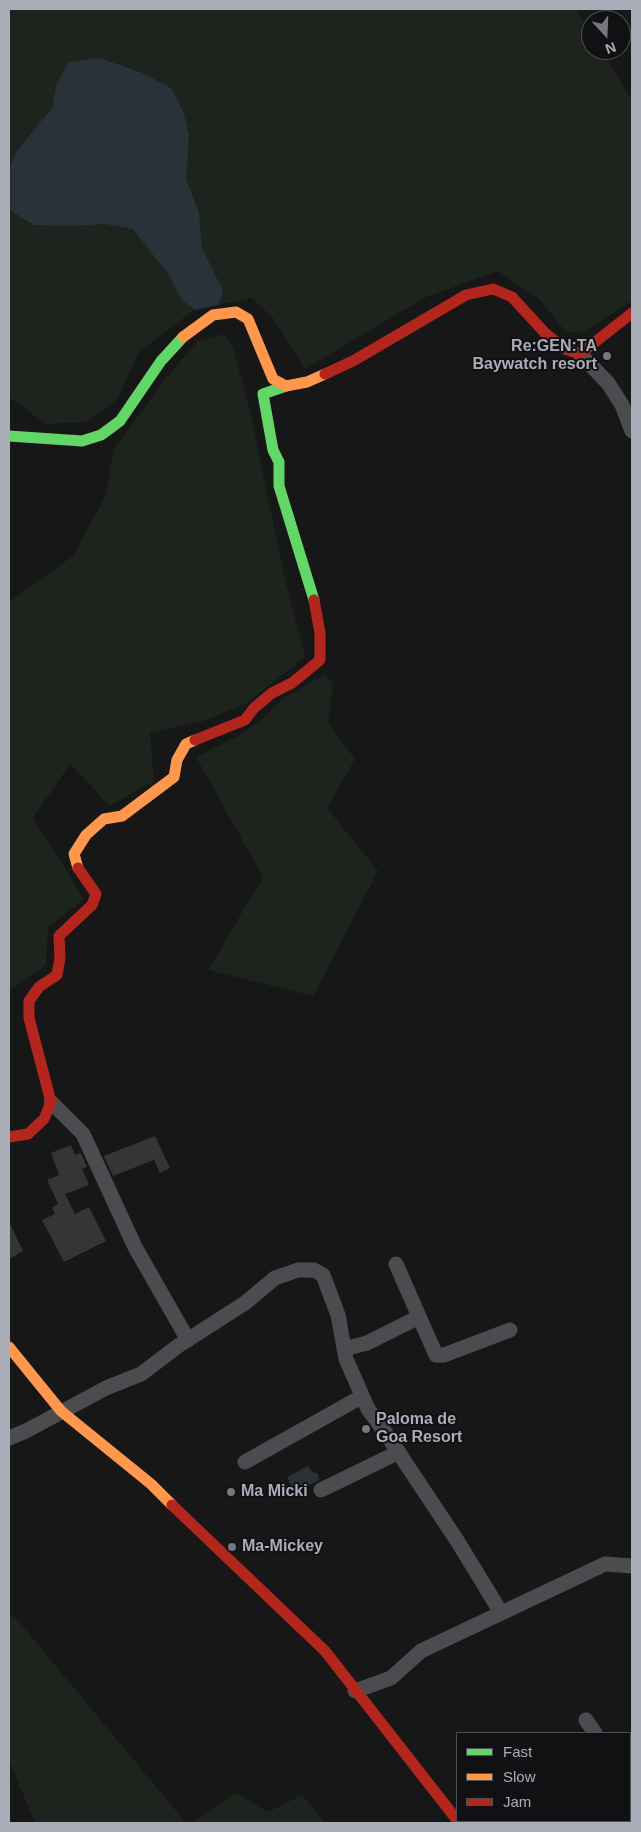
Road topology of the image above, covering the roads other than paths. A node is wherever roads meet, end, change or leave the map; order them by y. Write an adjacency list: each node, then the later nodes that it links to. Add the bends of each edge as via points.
1 (632, 312): 2 (street)
2 (580, 354): 3 (street, via 565,348 545,333 512,297 493,289 466,294 353,361 307,382); 4 (street, via 613,391)
3 (286, 386): 5 (street, via 274,379 267,368 248,319 236,312 212,315 180,340 161,361 120,421 101,435 82,441); 6 (street, via 263,394 273,450 279,462 279,486 316,605 320,660 292,683 272,693 245,720 186,744 177,760 174,777 122,816 104,819 86,835 74,854 79,872 96,894 92,905 59,936 57,975 40,987 29,1001 29,1018)
4 (632, 431)
5 (9, 436)
6 (51, 1102): 7 (street, via 44,1119 28,1134); 11 (street, via 83,1134 135,1247)
7 (9, 1137)
8 (396, 1264): 9 (street)
9 (419, 1317): 10 (street, via 436,1355 444,1355); 13 (street, via 367,1343)
10 (510, 1330)
11 (188, 1340): 13 (street, via 245,1303 275,1278 298,1270 314,1270 324,1275 338,1315); 15 (street, via 142,1374)
12 (9, 1347): 15 (street)
13 (344, 1348): 14 (street)
14 (361, 1397): 17 (street); 18 (street)
15 (61, 1411): 16 (street); 22 (street, via 151,1484 324,1651)
16 (9, 1438)
17 (399, 1452): 19 (street); 21 (street)
18 (246, 1462)
19 (321, 1490)
20 (632, 1566): 21 (street, via 605,1564)
21 (500, 1611): 22 (street, via 489,1620 421,1651 391,1678)
22 (355, 1691): 25 (street)
23 (586, 1720): 24 (street)
24 (595, 1732)
25 (456, 1817)

